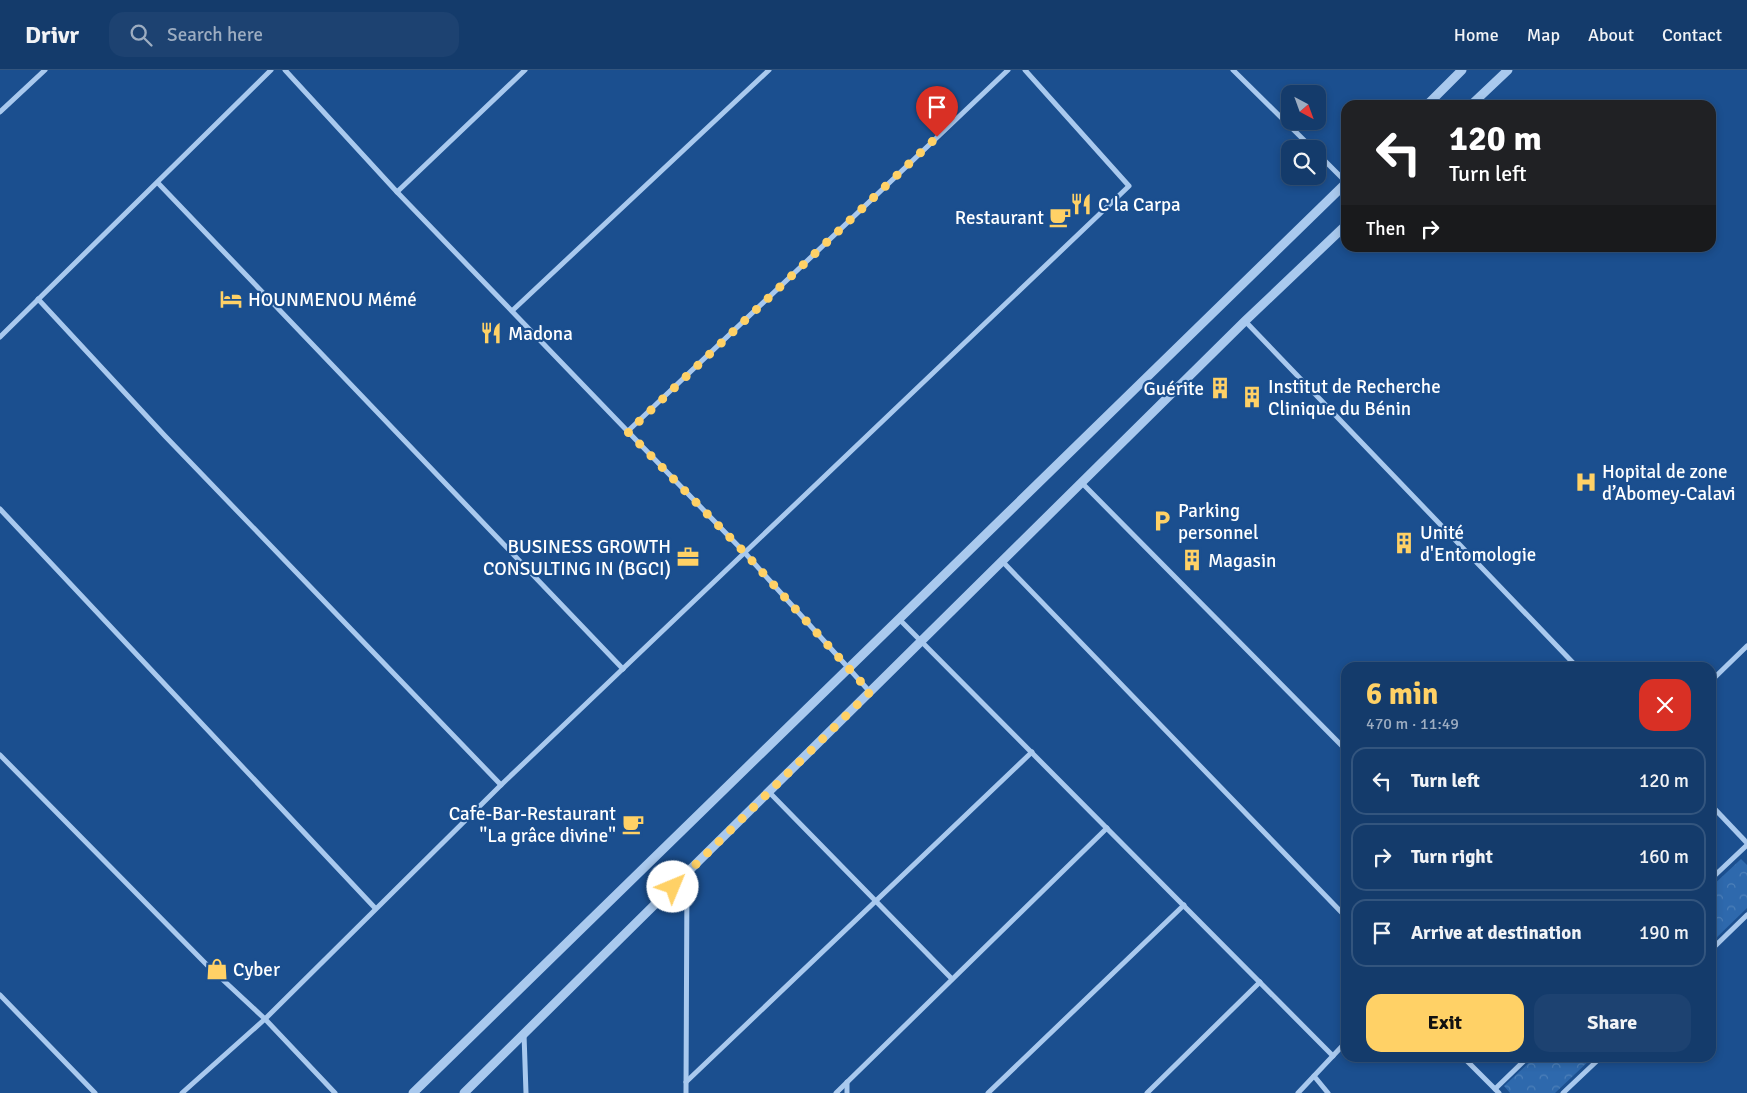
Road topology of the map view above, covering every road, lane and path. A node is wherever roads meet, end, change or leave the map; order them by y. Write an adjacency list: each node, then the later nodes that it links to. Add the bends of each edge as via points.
1 (44, 70): 13 (street)
2 (271, 70): 17 (street)
3 (284, 70): 19 (street)
4 (525, 70): 19 (street)
5 (769, 70): 22 (street)
6 (1008, 70): 25 (street)
7 (1025, 70): 28 (street, via 1128,186)
8 (1233, 70): 14 (street)
9 (1462, 70): 11 (street)
10 (1508, 70): 12 (street)
11 (1431, 100)
12 (1476, 100)
13 (0, 112)
14 (1303, 140)
15 (1326, 162): 16 (street)
16 (1341, 178)
17 (158, 183): 21 (street); 35 (street)
18 (1341, 188): 30 (street)
19 (397, 192): 22 (street)
20 (1341, 230): 23 (street)
21 (38, 299): 24 (street); 41 (street, via 165,436)
22 (513, 310): 25 (street)
23 (1245, 322): 26 (street); 33 (street)
24 (0, 337)
25 (628, 432): 28 (street)
26 (1082, 483): 29 (street); 38 (street)
27 (0, 510): 50 (street)
28 (745, 553): 34 (street); 35 (street)
29 (1002, 561): 31 (street); 51 (street)
30 (899, 619): 31 (street); 34 (street)
31 (922, 641): 37 (street); 39 (street)
32 (1747, 646): 36 (street)
33 (1572, 662)
34 (849, 668): 37 (street); 71 (street)
35 (623, 669): 41 (street)
36 (1716, 676)
37 (870, 692): 42 (street)
38 (1341, 745)
39 (1032, 752): 44 (street); 48 (street)
40 (0, 755): 57 (street, via 208,966)
41 (501, 785): 50 (street)
42 (769, 792): 46 (street); 48 (street)
43 (1716, 811): 45 (street)
44 (1108, 828): 49 (street); 54 (street)
45 (1747, 844): 47 (street)
46 (687, 873): 58 (street); 65 (street)
47 (1716, 875)
48 (876, 902): 54 (street); 65 (street)
49 (1184, 905): 55 (street); 77 (street)
50 (375, 908): 57 (street)
51 (1341, 912)
52 (1747, 915): 53 (street)
53 (1716, 945)
54 (952, 979): 66 (street)
55 (1260, 982): 60 (street); 78 (street)
56 (0, 996): 68 (street)
57 (265, 1019): 69 (street); 70 (street)
58 (524, 1034): 72 (street); 73 (street)
59 (1341, 1047): 60 (street)
60 (1333, 1056): 64 (street)
61 (1468, 1062): 67 (street)
62 (1523, 1062): 67 (street)
63 (1596, 1062): 81 (street)
64 (1314, 1076): 79 (street); 80 (street)
65 (686, 1082): 74 (street)
66 (847, 1082): 75 (street); 76 (street)
67 (1497, 1091)
68 (95, 1093)
69 (182, 1093)
70 (335, 1093)
71 (413, 1093)
72 (464, 1093)
73 (526, 1093)
74 (686, 1093)
75 (836, 1093)
76 (848, 1093)
77 (988, 1093)
78 (1147, 1093)
79 (1298, 1093)
80 (1328, 1093)
81 (1563, 1093)

